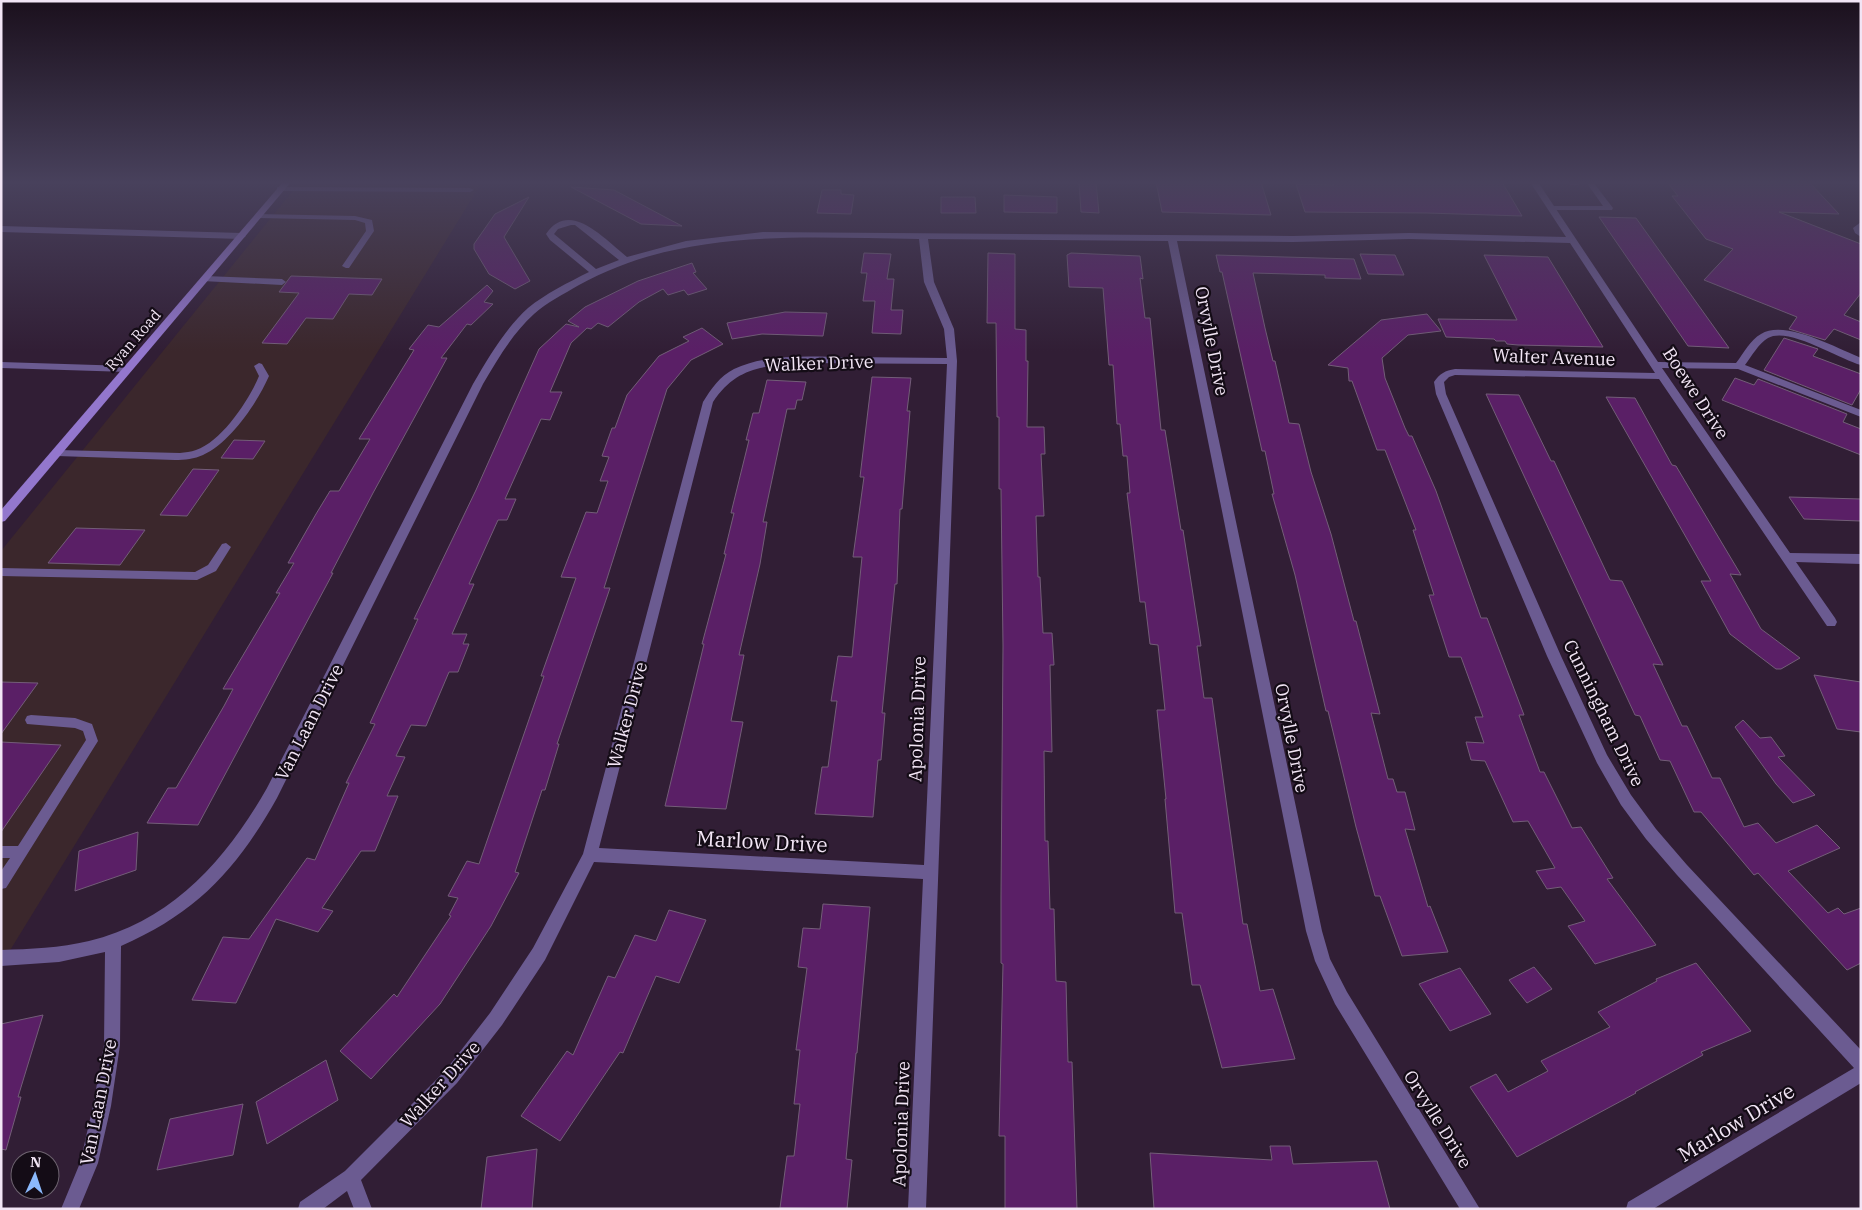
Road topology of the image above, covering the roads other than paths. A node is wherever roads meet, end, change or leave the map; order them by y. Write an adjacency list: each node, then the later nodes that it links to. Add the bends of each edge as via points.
1 (240, 238): 15 (main road, Ryan Road)
2 (365, 238): 13 (lane)
3 (555, 238): 14 (street)
4 (598, 238): 12 (street)
5 (713, 238): 12 (street, Van Laan Drive, via 662,248)
6 (922, 238): 17 (street, Apolonia Drive, via 928,282 949,330)
7 (1172, 238): 49 (street, Orvylle Drive, via 1314,931 1323,961 1341,998)
8 (1229, 238): 9 (street, Van Laan Drive)
9 (1314, 238)
10 (1511, 238): 11 (street, Van Laan Drive)
11 (1574, 240): 20 (street, Boewe Drive)
12 (625, 260): 14 (street, Van Laan Drive)
13 (346, 266)
14 (594, 272): 40 (street, Van Laan Drive, via 530,312 498,350 272,794 239,846 218,872 183,902)
15 (205, 279): 16 (lane); 23 (main road, Ryan Road)
16 (282, 282)
17 (952, 361): 37 (street, Walker Drive, via 802,360 758,364 737,371 716,387 708,402); 38 (street, Apolonia Drive)
18 (1861, 362): 22 (street, via 1797,337 1776,333 1762,338)
19 (1, 365): 23 (street)
20 (1657, 365): 22 (street); 25 (street, Boewe Drive)
21 (259, 366): 27 (lane, via 264,376 260,388 214,443 198,454)
22 (1739, 366): 26 (street)
23 (128, 369): 27 (main road, Ryan Road)
24 (1445, 375): 25 (street, Walter Avenue, via 1485,371); 42 (street, Cunningham Drive, via 1438,382 1441,394 1554,656 1621,792 1650,834)
25 (1663, 376): 30 (street, Boewe Drive)
26 (1861, 414)
27 (57, 453): 28 (main road, Ryan Road)
28 (1, 518)
29 (226, 547): 32 (lane, via 212,568 197,576)
30 (1785, 557): 31 (street); 33 (street, Boewe Drive)
31 (1861, 559)
32 (1, 572)
33 (1831, 622)
34 (31, 720): 36 (lane, via 75,723 88,728 92,740)
35 (1, 852): 36 (lane)
36 (22, 852): 39 (lane)
37 (590, 855): 38 (street, Marlow Drive); 44 (street, Walker Drive, via 539,954 496,1019 451,1077)
38 (931, 872): 48 (street, Apolonia Drive)
39 (1, 883)
40 (114, 941): 41 (street, via 84,950); 45 (street, Van Laan Drive, via 112,1045 102,1106 88,1163)
41 (1, 958)
42 (1861, 1063)
43 (1861, 1073): 50 (street, Marlow Drive)
44 (351, 1177): 46 (street); 47 (street)
45 (70, 1209)
46 (307, 1209)
47 (363, 1209)
48 (917, 1209)
49 (1471, 1209)
50 (1635, 1209)

